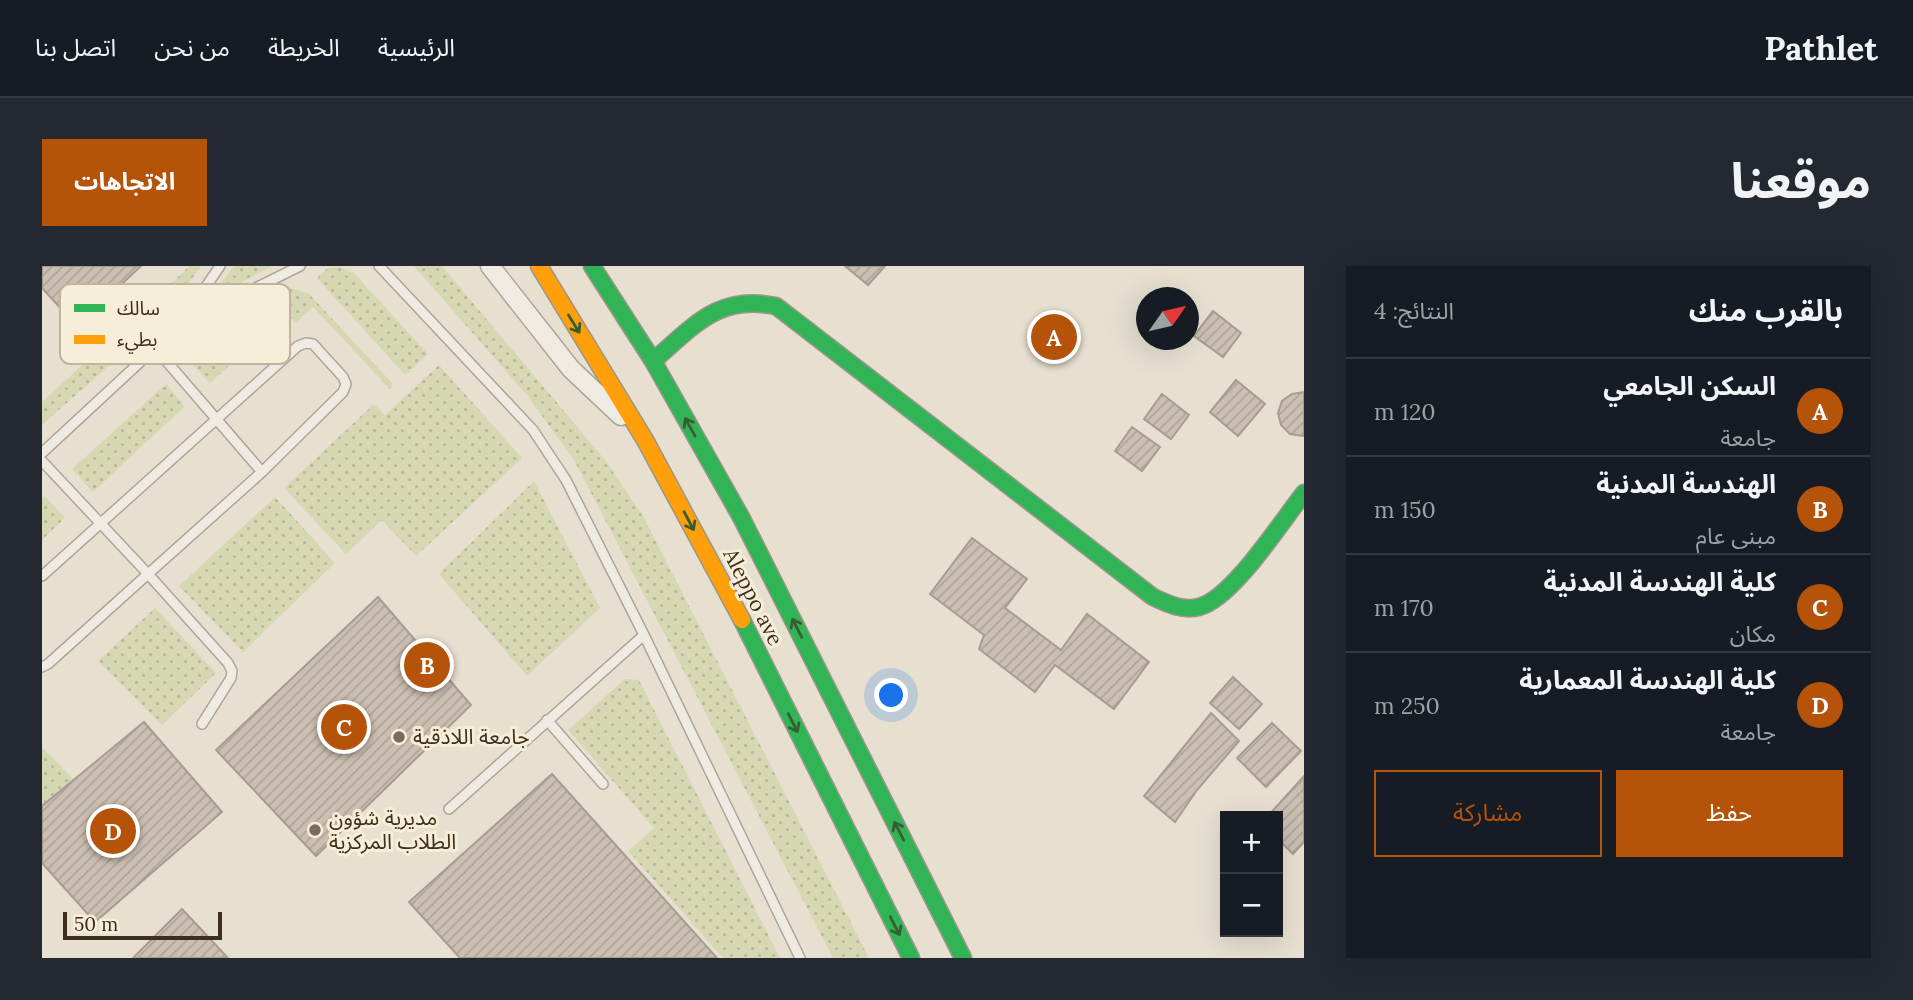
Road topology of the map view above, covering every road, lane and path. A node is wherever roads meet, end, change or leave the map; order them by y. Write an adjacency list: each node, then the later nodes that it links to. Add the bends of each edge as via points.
1 (220, 266): 7 (lane)
2 (300, 266): 8 (lane)
3 (379, 266): 23 (lane, via 533,430 566,480)
4 (490, 266): 15 (street, via 571,369)
5 (539, 266): 15 (main road, Aleppo ave, one-way to 15)
6 (592, 266): 10 (main road, Aleppo ave)
7 (208, 284)
8 (264, 284)
9 (290, 353): 18 (lane, via 298,346 313,344 346,384)
10 (653, 361): 19 (main road, via 721,307 748,300 775,306 1153,597 1175,607 1199,607 1221,597); 31 (main road, Aleppo ave, one-way to 10, via 741,517)
11 (138, 364): 16 (lane)
12 (169, 364): 14 (lane)
13 (278, 364): 14 (lane)
14 (217, 418): 18 (lane); 20 (lane)
15 (645, 440): 30 (main road, Aleppo ave, one-way to 30, via 729,594)
16 (42, 453)
17 (42, 461): 20 (lane)
18 (262, 472): 21 (lane)
19 (1304, 493)
20 (100, 523): 21 (lane); 22 (lane)
21 (148, 574): 24 (lane); 26 (lane, via 232,671)
22 (42, 576)
23 (644, 635): 25 (lane); 29 (lane)
24 (42, 667)
25 (547, 720): 27 (lane); 28 (lane)
26 (202, 724)
27 (603, 784)
28 (449, 809)
29 (800, 958)
30 (911, 958)
31 (963, 958)

